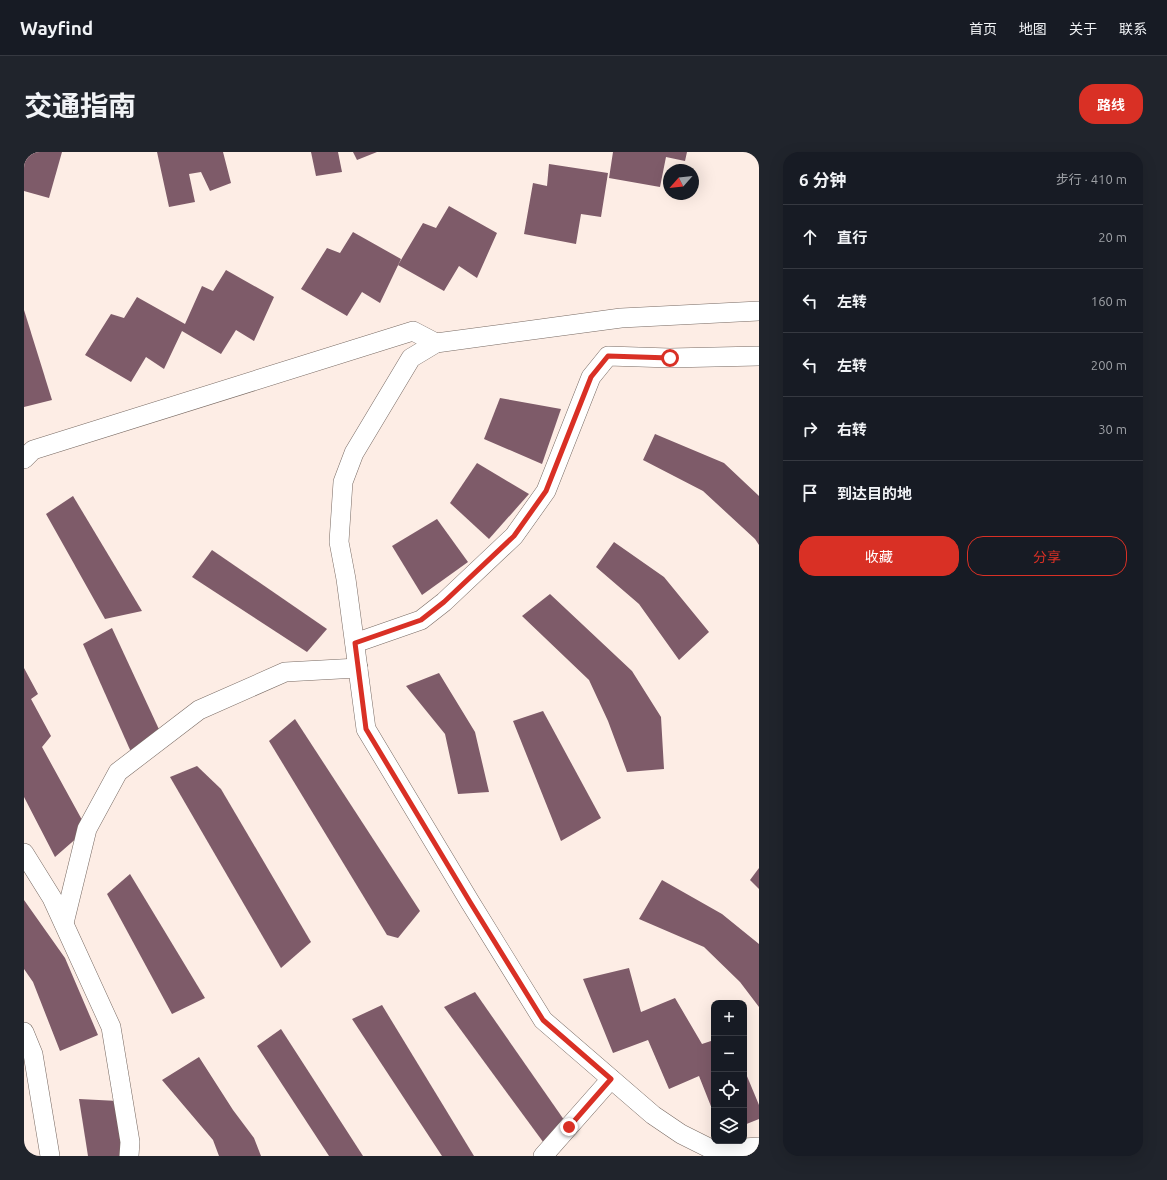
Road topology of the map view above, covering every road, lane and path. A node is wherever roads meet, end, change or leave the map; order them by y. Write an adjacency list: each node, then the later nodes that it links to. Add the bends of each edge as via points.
1 (759, 311): 2 (street, via 621,318)
2 (436, 343): 4 (street, via 413,331 33,450); 5 (street, via 411,358 354,453 343,482 339,542)
3 (759, 356): 5 (street, via 608,356 591,377 546,491 514,536 444,602 421,620)
4 (24, 459)
5 (355, 643): 6 (street)
6 (358, 668): 8 (street, via 285,672 199,710 118,772 87,828); 10 (street, via 366,729 470,902 543,1020)
7 (24, 854): 8 (street, via 52,898)
8 (64, 923): 12 (street, via 111,1027)
9 (24, 1032): 14 (street, via 33,1054)
10 (611, 1079): 13 (street, via 653,1115 681,1134); 16 (street)
11 (759, 1147): 13 (street)
12 (129, 1149): 15 (street)
13 (724, 1153)
14 (50, 1156)
15 (145, 1156)
16 (543, 1156)

